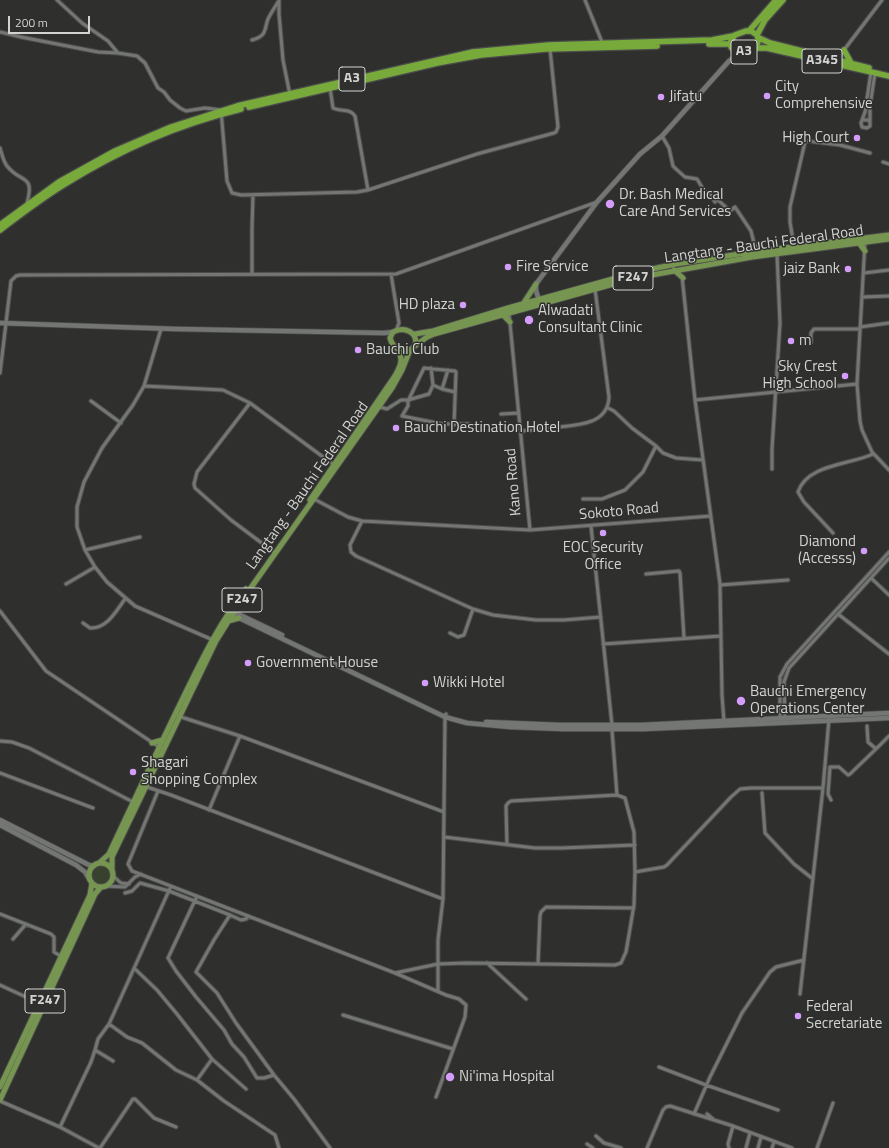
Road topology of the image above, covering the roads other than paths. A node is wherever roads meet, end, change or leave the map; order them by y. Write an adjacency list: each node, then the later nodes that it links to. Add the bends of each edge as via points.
1 (57, 0): 17 (street, via 82,23 108,41)
2 (279, 0): 11 (street, via 265,32); 27 (street, via 283,60)
3 (585, 0): 12 (street)
4 (776, 0): 7 (highway, A3)
5 (783, 0): 10 (highway, A3, via 765,20)
6 (882, 0): 16 (street)
7 (749, 31): 9 (highway, A3); 10 (highway, A3)
8 (0, 32): 17 (street, via 98,52)
9 (733, 36): 12 (highway, A3, via 708,41); 14 (highway, A3)
10 (758, 37): 15 (highway, A3, via 758,45); 20 (highway, A345, via 770,43)
11 (252, 40)
12 (602, 42): 13 (highway, A3)
13 (549, 47): 14 (highway, A3, via 706,44); 25 (highway, A3, via 437,61); 41 (street, via 558,127 556,132 477,154)
14 (731, 47): 18 (highway, A3); 19 (street)
15 (755, 48): 18 (highway, A3); 20 (highway, A345)
16 (844, 50): 20 (street); 21 (highway)
17 (118, 53): 30 (street, via 132,55 144,61 158,88 180,108 186,111)
18 (740, 53): 19 (street)
19 (729, 61): 35 (street)
20 (838, 62): 21 (highway, A345); 22 (highway, A345)
21 (851, 63): 23 (highway, A345)
22 (873, 72): 24 (highway, A345); 28 (street); 29 (street)
23 (889, 73)
24 (889, 76)
25 (347, 82): 26 (highway, A3); 27 (highway, A3)
26 (330, 88): 27 (highway, A3); 41 (street, via 333,108 350,111 356,116)
27 (290, 95): 31 (highway, A3)
28 (866, 106): 29 (street); 33 (street)
29 (870, 106): 34 (street)
30 (202, 109): 31 (street); 32 (street)
31 (221, 112): 32 (highway, A3); 37 (highway, A3); 42 (street, via 228,188 236,195)
32 (208, 114): 37 (highway, A3, via 171,126)
33 (863, 120): 34 (street); 34 (street, via 861,125 865,129 869,127)
34 (870, 122)
35 (662, 136): 43 (street, via 634,160); 52 (street, via 669,148 673,166 685,177 697,179 715,202 718,199 730,212 735,207 751,231)
36 (0, 148): 44 (street, via 8,167 30,185)
37 (121, 150): 44 (highway, A3, via 72,175); 45 (highway, A3)
38 (870, 153): 53 (street, via 836,145 804,142 790,207)
39 (883, 162): 40 (street)
40 (889, 164)
41 (368, 190): 42 (street)
42 (253, 195): 61 (street)
43 (597, 202): 62 (street, via 400,273); 64 (street)
44 (27, 205): 45 (highway, A3)
45 (20, 212): 46 (highway, A3); 47 (highway, A3)
46 (0, 225)
47 (0, 230)
48 (889, 235): 50 (main road, Langtang - Bauchi Federal Road / F247)
49 (889, 239): 50 (main road, Langtang - Bauchi Federal Road / F247)
50 (866, 240): 51 (main road, Langtang - Bauchi Federal Road / F247); 53 (main road, Langtang - Bauchi Federal Road / F247); 54 (street)
51 (859, 243): 54 (main road); 56 (main road, Langtang - Bauchi Federal Road / F247)
52 (755, 246): 55 (main road, via 749,248); 57 (street)
53 (794, 246): 57 (main road, Langtang - Bauchi Federal Road / F247)
54 (865, 251): 60 (street)
55 (746, 253): 57 (main road, Langtang - Bauchi Federal Road / F247); 58 (main road, Langtang - Bauchi Federal Road / F247)
56 (777, 254): 57 (main road, Langtang - Bauchi Federal Road / F247); 95 (street, via 780,323)
57 (752, 255): 58 (main road, Langtang - Bauchi Federal Road / F247)
58 (677, 268): 63 (main road); 65 (main road, Langtang - Bauchi Federal Road / F247); 68 (main road, Langtang - Bauchi Federal Road / F247, via 638,272)
59 (889, 270): 60 (street)
60 (864, 273): 67 (street)
61 (252, 274): 62 (street); 73 (street, via 20,275 11,281)
62 (391, 274): 74 (street)
63 (683, 278): 97 (street)
64 (536, 284): 68 (street); 69 (main road)
65 (595, 289): 68 (main road, Langtang - Bauchi Federal Road / F247); 101 (street, via 609,398)
66 (889, 296): 67 (street)
67 (862, 297): 77 (street)
68 (540, 302): 69 (main road, Langtang - Bauchi Federal Road / F247); 70 (main road, Langtang - Bauchi Federal Road / F247)
69 (523, 304): 70 (main road, Langtang - Bauchi Federal Road / F247)
70 (508, 311): 71 (main road, Langtang - Bauchi Federal Road / F247); 72 (street, Kano Road); 81 (main road, Langtang - Bauchi Federal Road / F247)
71 (502, 315): 72 (main road); 84 (main road, Langtang - Bauchi Federal Road / F247, via 426,337)
72 (510, 322): 102 (street, Kano Road)
73 (3, 323): 76 (street); 89 (street)
74 (399, 323): 78 (street); 79 (street)
75 (889, 323): 77 (street)
76 (161, 328): 80 (street); 92 (street)
77 (860, 328): 83 (street, via 814,329 811,333); 90 (street)
78 (405, 330): 79 (main road); 81 (main road)
79 (395, 331): 80 (street); 82 (main road)
80 (384, 333): 82 (street)
81 (415, 334): 84 (main road)
82 (390, 338): 85 (main road)
83 (811, 342)
84 (415, 346): 86 (main road, Langtang - Bauchi Federal Road / F247)
85 (398, 350): 86 (main road); 111 (main road, Langtang - Bauchi Federal Road / F247, via 401,362 395,376)
86 (410, 350): 100 (main road, Langtang - Bauchi Federal Road / F247, via 400,375)
87 (432, 368): 88 (street); 91 (street); 96 (street, via 424,368)
88 (448, 370): 93 (street); 94 (street, via 456,372)
89 (0, 373)
90 (857, 384): 95 (street); 109 (street, via 862,430)
91 (433, 385): 93 (street); 96 (street, via 429,394)
92 (144, 386): 99 (street, via 224,390); 104 (street)
93 (442, 389): 94 (street)
94 (455, 392): 106 (street)
95 (775, 392): 97 (street); 112 (street)
96 (408, 400): 100 (street, via 397,402 387,409); 106 (street, via 408,406 402,416)
97 (695, 400): 110 (street)
98 (91, 401): 104 (street)
99 (250, 403): 111 (street); 124 (street, via 197,472 194,484 195,488 231,520)
100 (380, 406): 111 (main road, Langtang - Bauchi Federal Road / F247)
101 (608, 408): 107 (street, via 589,423); 108 (street)
102 (519, 413): 103 (street); 107 (street, Kano Road)
103 (501, 414)
104 (121, 423): 122 (street, via 102,448 81,491 77,507 77,528)
105 (469, 424): 106 (street)
106 (454, 425)
107 (521, 431): 119 (street, Kano Road)
108 (656, 446): 110 (street, via 663,453 676,458); 115 (street, via 643,472 625,490 602,499)
109 (873, 454): 113 (street); 120 (street, via 819,471 800,485 798,492 804,502)
110 (703, 460): 116 (street)
111 (336, 466): 114 (main road, Langtang - Bauchi Federal Road / F247); 124 (main road, Langtang - Bauchi Federal Road / F247)
112 (772, 469)
113 (889, 470)
114 (314, 499): 117 (street, Sokoto Road); 134 (main road, Langtang - Bauchi Federal Road / F247)
115 (583, 499)
116 (711, 516): 118 (street, Sokoto Road); 131 (street)
117 (362, 521): 119 (street, Sokoto Road); 135 (street, via 350,545 351,552 356,556)
118 (591, 526): 119 (street, Sokoto Road); 141 (street)
119 (530, 530)
120 (833, 533)
121 (140, 537): 122 (street)
122 (85, 550): 126 (street)
123 (889, 552): 155 (street, via 787,664 780,677)
124 (275, 553): 134 (main road, Langtang - Bauchi Federal Road / F247)
125 (889, 558): 128 (street)
126 (94, 567): 130 (street); 133 (street)
127 (646, 574): 146 (street, via 679,571)
128 (871, 578): 132 (street); 139 (street)
129 (788, 580): 131 (street)
130 (66, 584)
131 (720, 585): 145 (street)
132 (889, 595)
133 (125, 599): 143 (street, via 99,628 90,628); 147 (street, via 135,606)
134 (235, 606): 137 (main road, Langtang - Bauchi Federal Road / F247); 138 (main road, Langtang - Bauchi Federal Road / F247); 140 (main road)
135 (473, 609): 141 (street, via 494,615 536,620); 144 (street, via 464,635 458,637)
136 (0, 611): 165 (street, via 46,671)
137 (233, 613): 138 (street); 140 (street); 142 (main road, Langtang - Bauchi Federal Road / F247)
138 (227, 614): 147 (main road, Langtang - Bauchi Federal Road / F247)
139 (838, 614): 149 (street); 156 (street, via 793,663 787,674 784,682)
140 (240, 616): 142 (main road); 151 (street)
141 (601, 617): 148 (street)
142 (228, 620): 147 (main road, Langtang - Bauchi Federal Road / F247)
143 (83, 623)
144 (450, 633)
145 (721, 636): 146 (street); 157 (street)
146 (684, 638): 148 (street)
147 (214, 640): 152 (main road, Langtang - Bauchi Federal Road / F247); 163 (main road, Langtang - Bauchi Federal Road / F247)
148 (603, 644): 159 (street)
149 (889, 654)
150 (889, 713): 153 (street)
151 (445, 715): 159 (street, via 467,723 510,728); 179 (street)
152 (178, 716): 160 (street); 167 (main road, Langtang - Bauchi Federal Road / F247)
153 (829, 718): 154 (street); 156 (street); 171 (street)
154 (889, 718)
155 (780, 721): 156 (street); 157 (street)
156 (785, 721)
157 (724, 723): 159 (street)
158 (867, 726): 168 (street, via 868,742)
159 (612, 728): 174 (street)
160 (240, 736): 178 (street); 179 (street)
161 (889, 736): 162 (street)
162 (885, 739): 166 (street); 168 (street)
163 (162, 740): 165 (main road); 167 (main road, Langtang - Bauchi Federal Road / F247)
164 (0, 741): 176 (street, via 29,748)
165 (152, 743): 167 (street)
166 (889, 743)
167 (161, 748): 170 (main road, Langtang - Bauchi Federal Road / F247)
168 (876, 748): 175 (street, via 848,775 838,767 830,767 828,794)
169 (0, 773): 177 (street)
170 (143, 786): 172 (street); 176 (main road, Langtang - Bauchi Federal Road / F247); 187 (main road, Langtang - Bauchi Federal Road / F247, via 112,856)
171 (823, 788): 186 (street, via 740,789 667,865); 189 (street)
172 (158, 791): 178 (street); 188 (street, via 128,864 132,871)
173 (762, 793): 189 (street, via 765,834 794,864)
174 (617, 795): 183 (street, via 508,802); 184 (street, via 625,798)
175 (831, 800)
176 (133, 802): 185 (main road, Langtang - Bauchi Federal Road / F247, via 109,854)
177 (93, 808)
178 (209, 810): 197 (street)
179 (444, 812): 182 (street)
180 (0, 820): 185 (street, via 90,865)
181 (0, 825): 190 (street, via 76,864)
182 (444, 837): 183 (street); 197 (street)
183 (508, 845): 184 (street, via 562,848)
184 (635, 845): 186 (street)
185 (96, 864): 187 (main road, via 108,866); 190 (main road, F247, via 89,872)
186 (636, 872): 199 (street)
187 (112, 873): 191 (street, via 121,883); 193 (main road, F247, via 110,882)
188 (141, 874): 191 (street); 192 (street)
189 (813, 879): 206 (street)
190 (91, 881): 193 (main road); 205 (main road, F247, via 90,895)
191 (129, 884): 193 (street, via 125,887)
192 (171, 886): 194 (street); 196 (street)
193 (102, 887): 230 (main road, F247, via 95,894)
194 (169, 892): 195 (street, via 140,883); 198 (street); 210 (street)
195 (125, 893)
196 (197, 896): 198 (street); 202 (street)
197 (443, 899): 208 (street)
198 (195, 902): 201 (street); 224 (street, via 168,958 224,1030 257,1078)
199 (634, 908): 209 (street, via 624,957 618,965); 209 (street, via 546,907 540,916)
200 (0, 914): 203 (street)
201 (230, 914): 202 (street, via 241,920); 224 (street, via 196,972 217,993)
202 (248, 916): 211 (street)
203 (26, 924): 204 (street); 205 (street, via 51,934 54,937 54,952)
204 (13, 939)
205 (62, 956): 216 (main road, F247)
206 (804, 960): 214 (street); 226 (street, via 770,972 742,1013)
207 (487, 963): 208 (street); 209 (street); 215 (street)
208 (438, 964): 211 (street); 213 (street)
209 (538, 964)
210 (134, 968): 218 (street); 221 (street, via 162,996)
211 (395, 973): 213 (street)
212 (0, 985): 216 (street)
213 (438, 991): 219 (street, via 459,999 466,1005)
214 (800, 994)
215 (526, 999)
216 (39, 1003): 227 (main road, F247)
217 (343, 1015): 219 (street)
218 (109, 1024): 220 (street, via 98,1040); 225 (street, via 127,1037 142,1043 176,1070)
219 (453, 1049): 229 (street)
220 (95, 1050): 222 (street); 237 (street)
221 (212, 1059): 225 (street); 228 (street)
222 (113, 1061)
223 (659, 1067): 226 (street)
224 (274, 1075): 247 (street)
225 (197, 1080): 246 (street, via 275,1135)
226 (706, 1085): 232 (street); 233 (street)
227 (0, 1087)
228 (246, 1089)
229 (436, 1097)
230 (0, 1100): 237 (street)
231 (833, 1103): 256 (street)
232 (778, 1110)
233 (694, 1114): 235 (street); 250 (street, via 666,1107)
234 (706, 1114): 235 (street)
235 (714, 1120): 236 (street)
236 (733, 1126): 239 (street); 251 (street)
237 (60, 1127): 245 (street)
238 (176, 1127): 245 (street, via 154,1118 133,1099)
239 (750, 1133): 241 (street); 252 (street)
240 (596, 1136): 249 (street)
241 (761, 1137): 242 (street); 253 (street)
242 (774, 1142): 244 (street); 254 (street)
243 (587, 1144): 248 (street)
244 (785, 1147): 255 (street)
245 (100, 1148)
246 (279, 1148)
247 (330, 1148)
248 (593, 1148)
249 (621, 1148)
250 (647, 1148)
251 (729, 1148)
252 (746, 1148)
253 (758, 1148)
254 (772, 1148)
255 (792, 1148)
256 (817, 1148)

